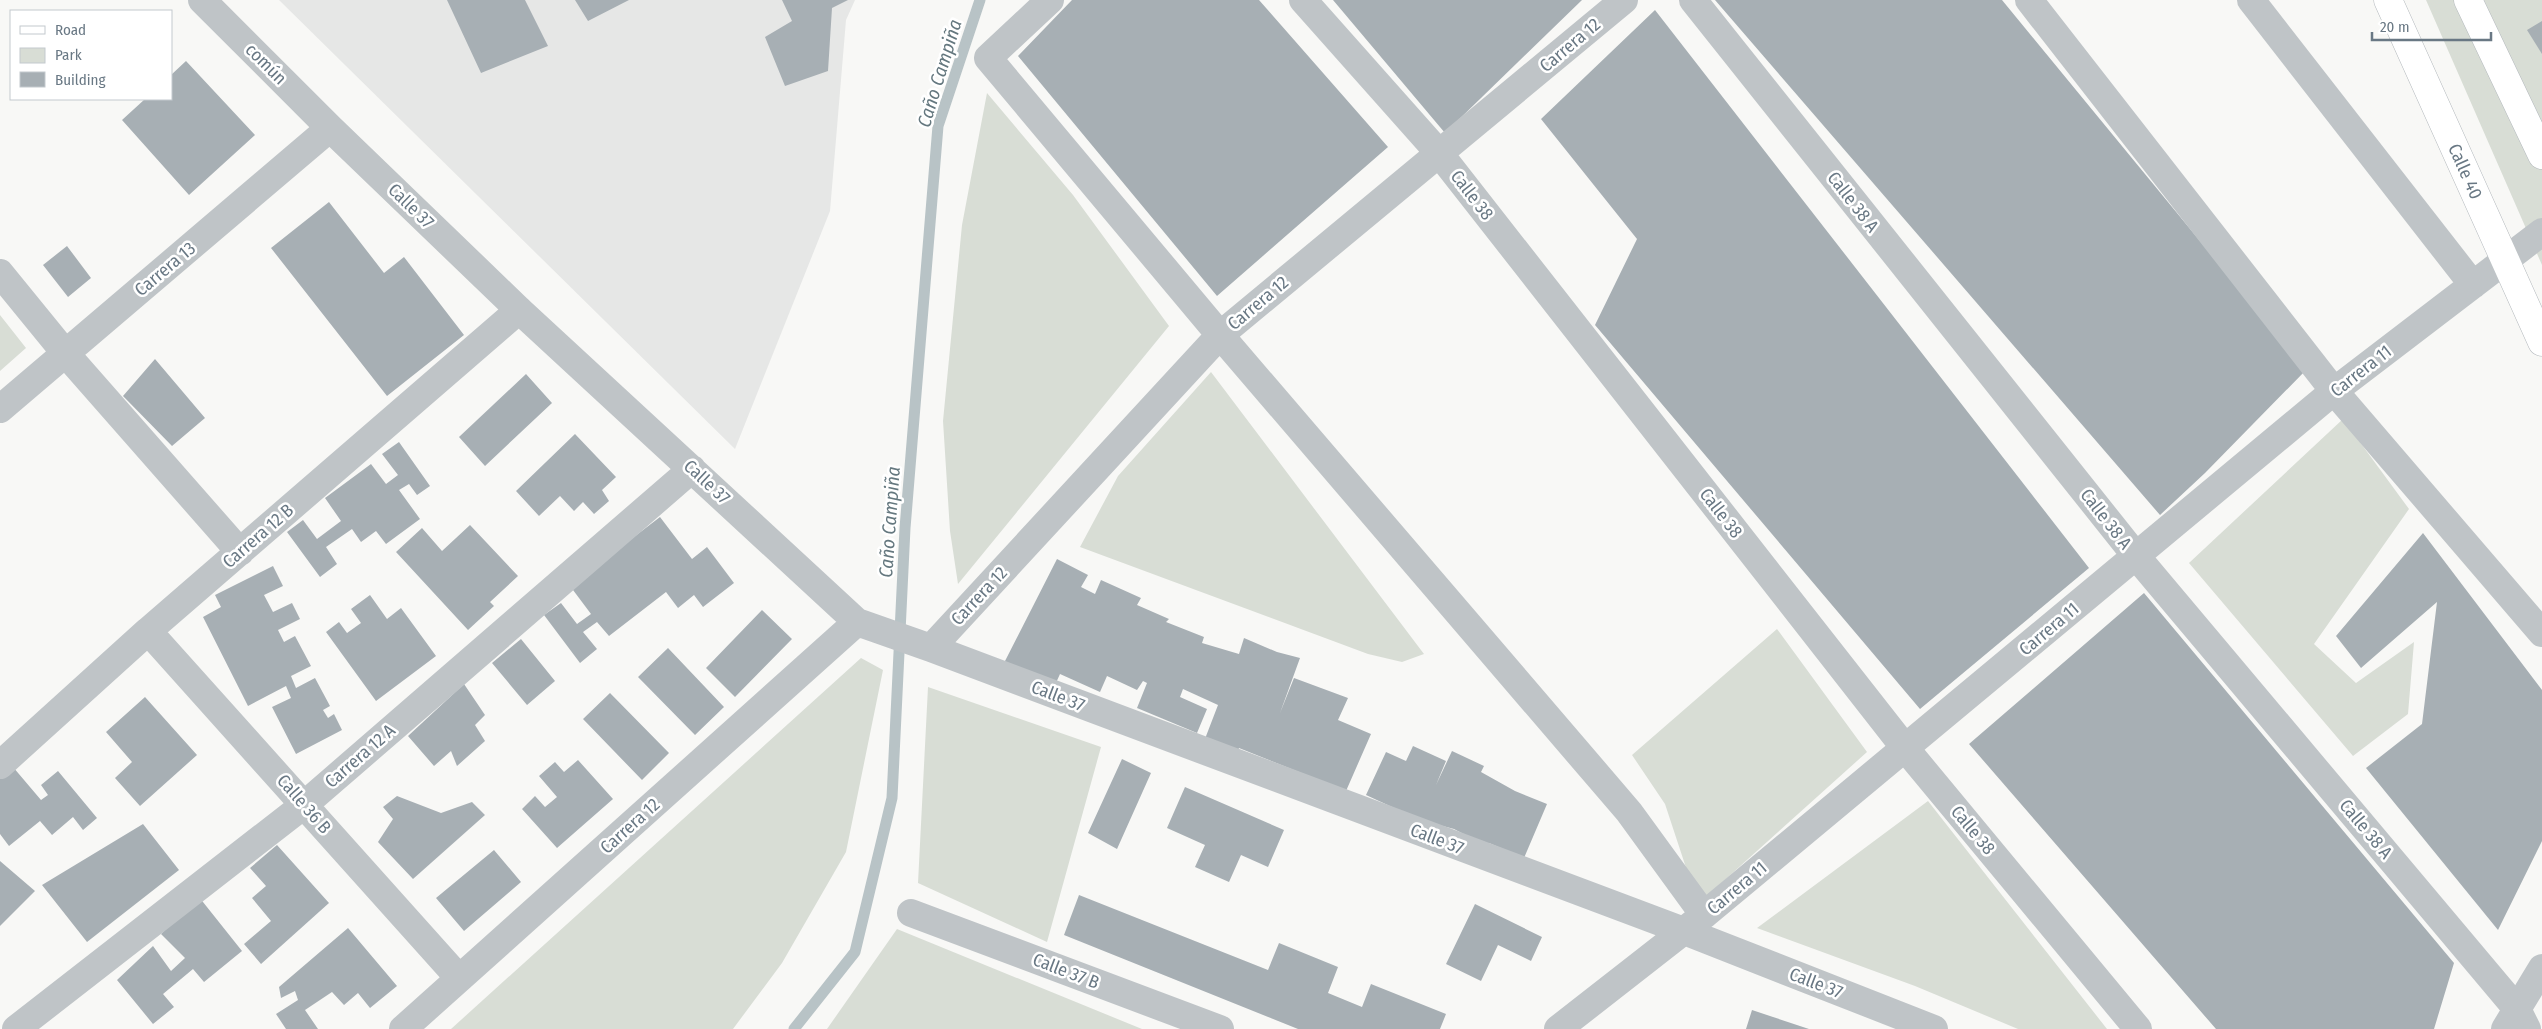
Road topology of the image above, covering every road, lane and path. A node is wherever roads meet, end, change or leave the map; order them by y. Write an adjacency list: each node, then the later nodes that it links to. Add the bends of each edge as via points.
1 (202, 0): 10 (street, común)
2 (1050, 0): 18 (street, via 988,58)
3 (1303, 0): 11 (street, Calle 38)
4 (1624, 0): 11 (street, Carrera 12)
5 (1693, 0): 25 (street, Calle 38 A)
6 (2029, 0): 21 (street)
7 (2251, 0): 16 (street)
8 (2388, 0): 14 (main road, Calle 40)
9 (2468, 0): 12 (main road)
10 (330, 128): 17 (street, Calle 37); 20 (street, Carrera 13)
11 (1439, 153): 18 (street, Carrera 12); 30 (street, Calle 38)
12 (2542, 156)
13 (2542, 232): 14 (street, Carrera 11)
14 (2505, 261): 16 (street, Carrera 11); 19 (main road, Calle 40)
15 (0, 273): 20 (street)
16 (2473, 285): 21 (street, Carrera 11)
17 (519, 310): 23 (street, Calle 37); 24 (street, Carrera 12 B)
18 (1220, 335): 29 (street, Carrera 12); 34 (street, via 1629,812)
19 (2542, 342)
20 (66, 354): 22 (street, Carrera 13); 24 (street)
21 (2334, 391): 25 (street, Carrera 11); 28 (street)
22 (0, 409)
23 (692, 469): 26 (street, Calle 37); 32 (street, Carrera 12 A)
24 (240, 552): 27 (street, Carrera 12 B)
25 (2136, 556): 30 (street, Carrera 11); 37 (street, Calle 38 A)
26 (864, 625): 29 (street, Calle 37); 36 (street, Carrera 12)
27 (148, 631): 31 (street, Carrera 12 B); 32 (street, Calle 36 B)
28 (2542, 633)
29 (924, 646): 34 (street, Calle 37)
30 (1905, 748): 34 (street, Carrera 11); 43 (street, Calle 38)
31 (0, 766)
32 (304, 805): 36 (street, Calle 36 B); 38 (street, Carrera 12 A)
33 (911, 913): 40 (street, Calle 37 B)
34 (1694, 923): 41 (street, Carrera 11); 42 (street, Calle 37)
35 (2542, 968): 37 (street)
36 (459, 978): 39 (street, Carrera 12)
37 (2517, 1022)
38 (16, 1029)
39 (402, 1029)
40 (1220, 1029)
41 (1558, 1029)
42 (1934, 1029)
43 (2138, 1029)

